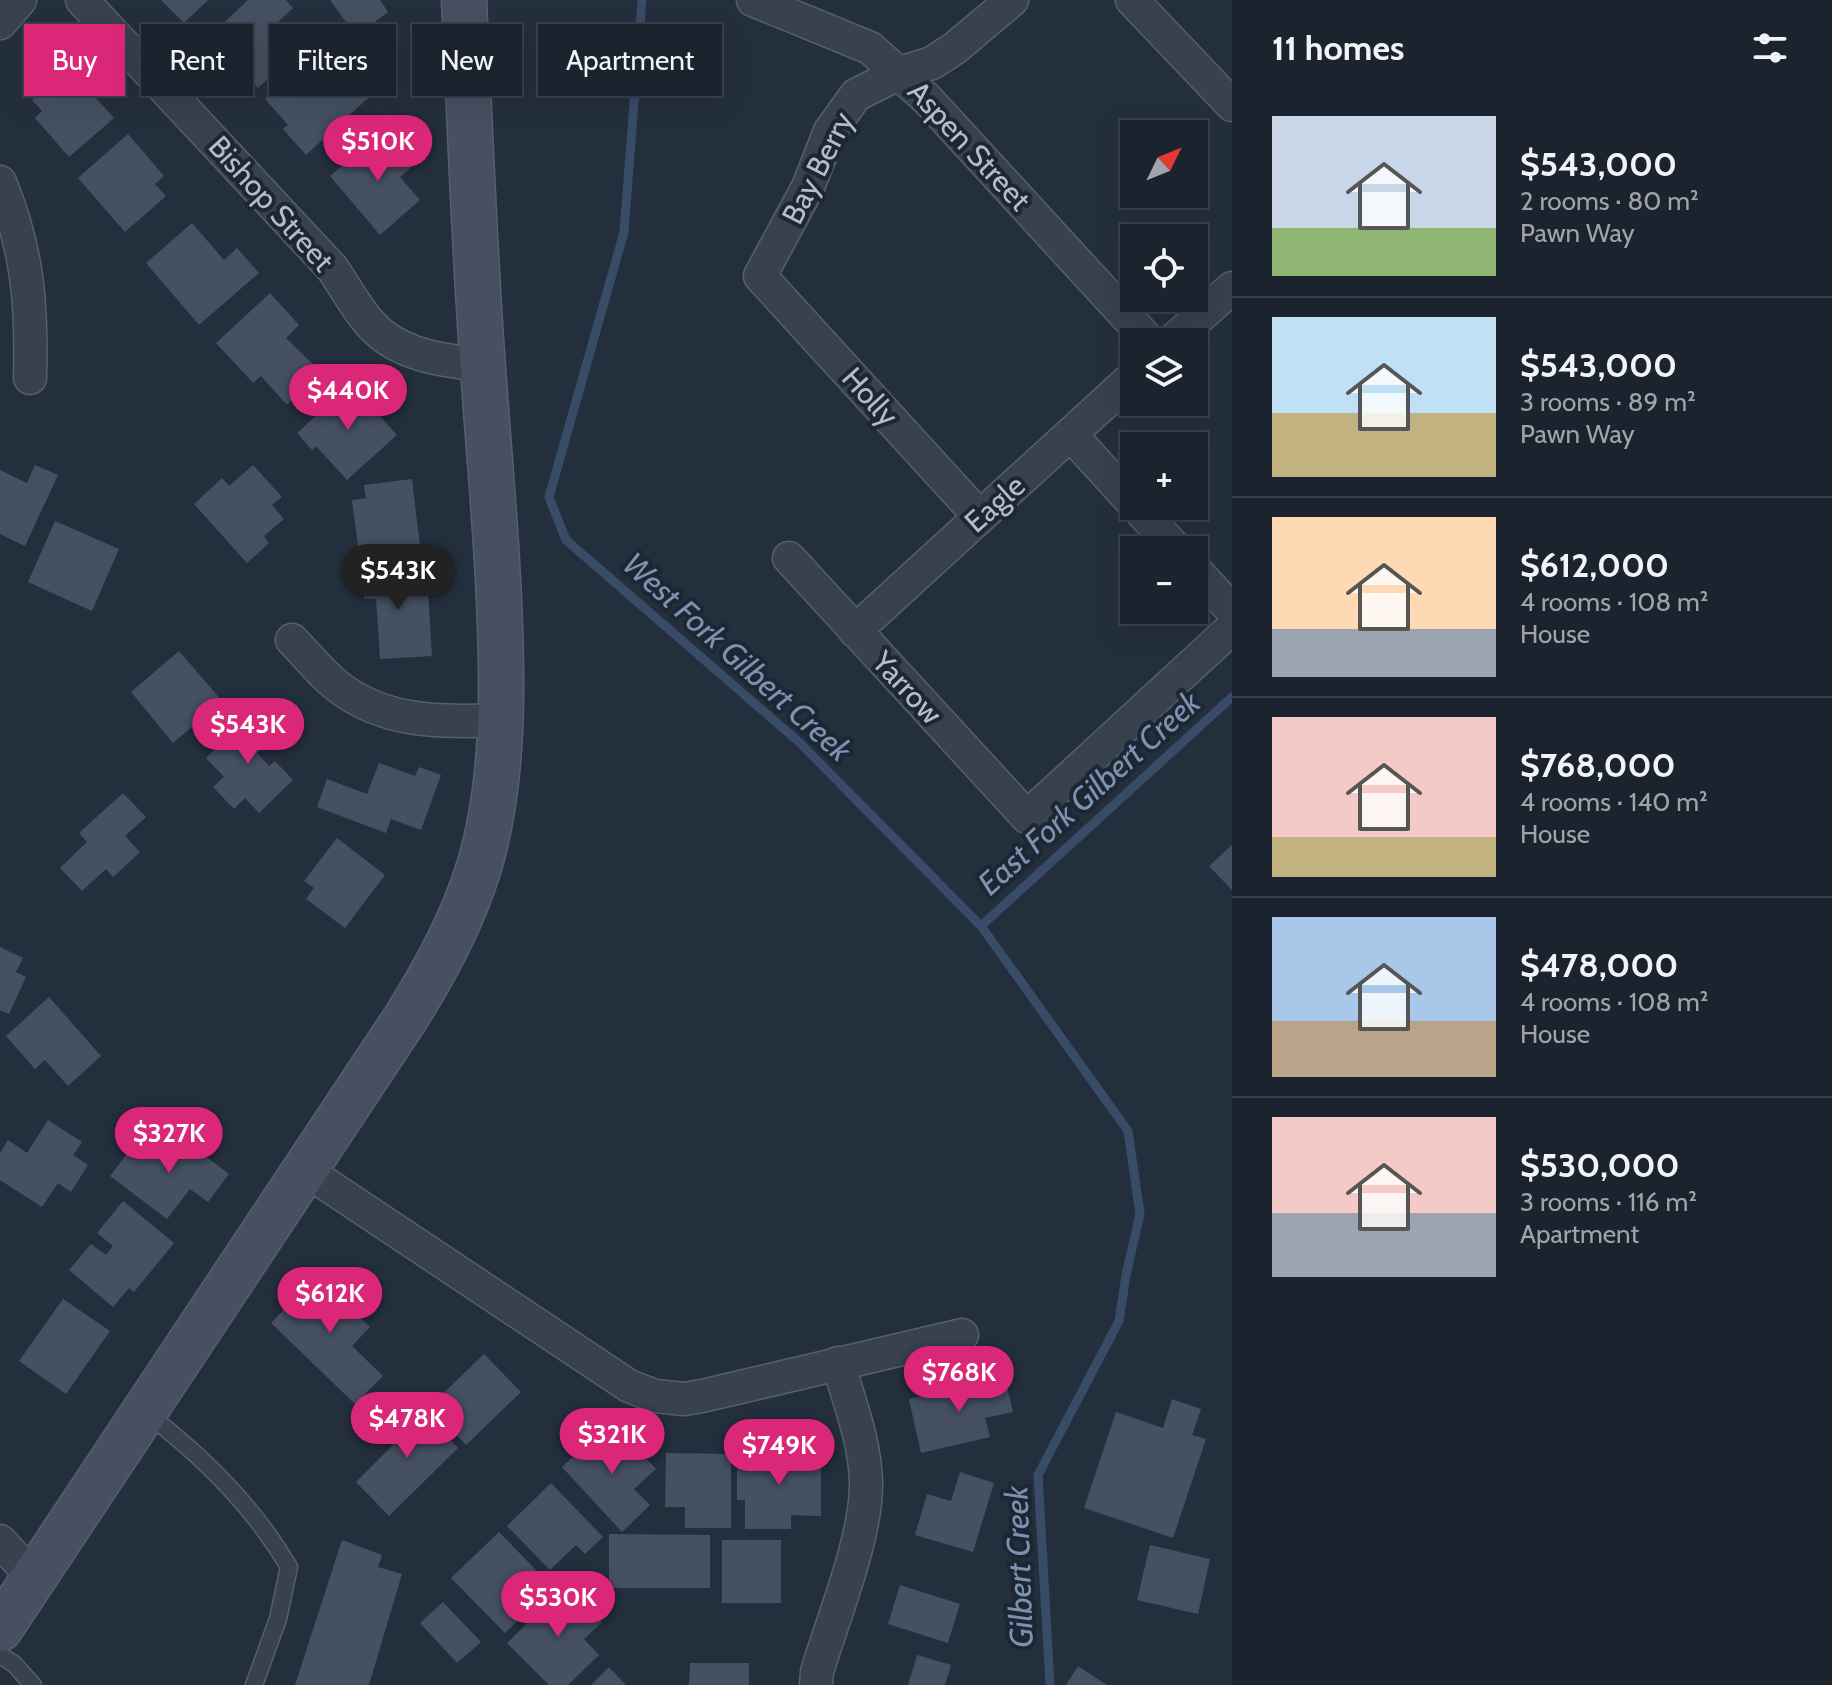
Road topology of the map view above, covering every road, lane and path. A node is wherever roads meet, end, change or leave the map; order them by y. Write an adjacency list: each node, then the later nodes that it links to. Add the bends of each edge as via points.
1 (20, 0): 7 (street)
2 (82, 0): 16 (street, Bishop Street, via 332,268 381,334 440,360)
3 (464, 0): 16 (main road)
4 (753, 0): 8 (street, Aspen Street, via 870,48)
5 (1012, 0): 8 (street, Bay Berry, via 932,63)
6 (1132, 0): 9 (street)
7 (0, 23)
8 (900, 73): 12 (street, Bay Berry, via 856,95 845,108); 14 (street, Aspen Street)
9 (1232, 105)
10 (0, 182): 11 (street, via 13,214)
11 (11, 254): 17 (street, via 31,315)
12 (760, 276): 21 (street, Holly)
13 (1232, 288): 15 (street)
14 (1137, 328)
15 (1187, 328)
16 (482, 365): 30 (main road, via 501,614)
17 (30, 378)
18 (1120, 389): 19 (street, Eagle)
19 (1071, 435): 20 (street); 21 (street, Eagle)
20 (1120, 489)
21 (980, 517): 28 (street, Eagle)
22 (1149, 520): 23 (street)
23 (1164, 536)
24 (789, 558): 28 (street, Yarrow)
25 (1208, 584): 26 (street)
26 (1232, 610)
27 (1232, 628): 28 (street, Yarrow, via 1027,817)
28 (855, 631)
29 (292, 640): 30 (street, via 334,683 379,710 405,718)
30 (502, 720): 31 (main road, via 485,845 464,910 435,971)
31 (305, 1170): 33 (street, via 580,1356 655,1396 693,1398); 34 (main road)
32 (962, 1335): 33 (street)
33 (838, 1363): 41 (street, via 866,1481 864,1510)
34 (144, 1411): 36 (main road); 40 (lane, via 189,1449 271,1535 289,1567 278,1619)
35 (0, 1541): 36 (street)
36 (33, 1577): 37 (main road)
37 (0, 1629)
38 (0, 1655): 39 (lane)
39 (33, 1685)
40 (254, 1685)
41 (816, 1685)

